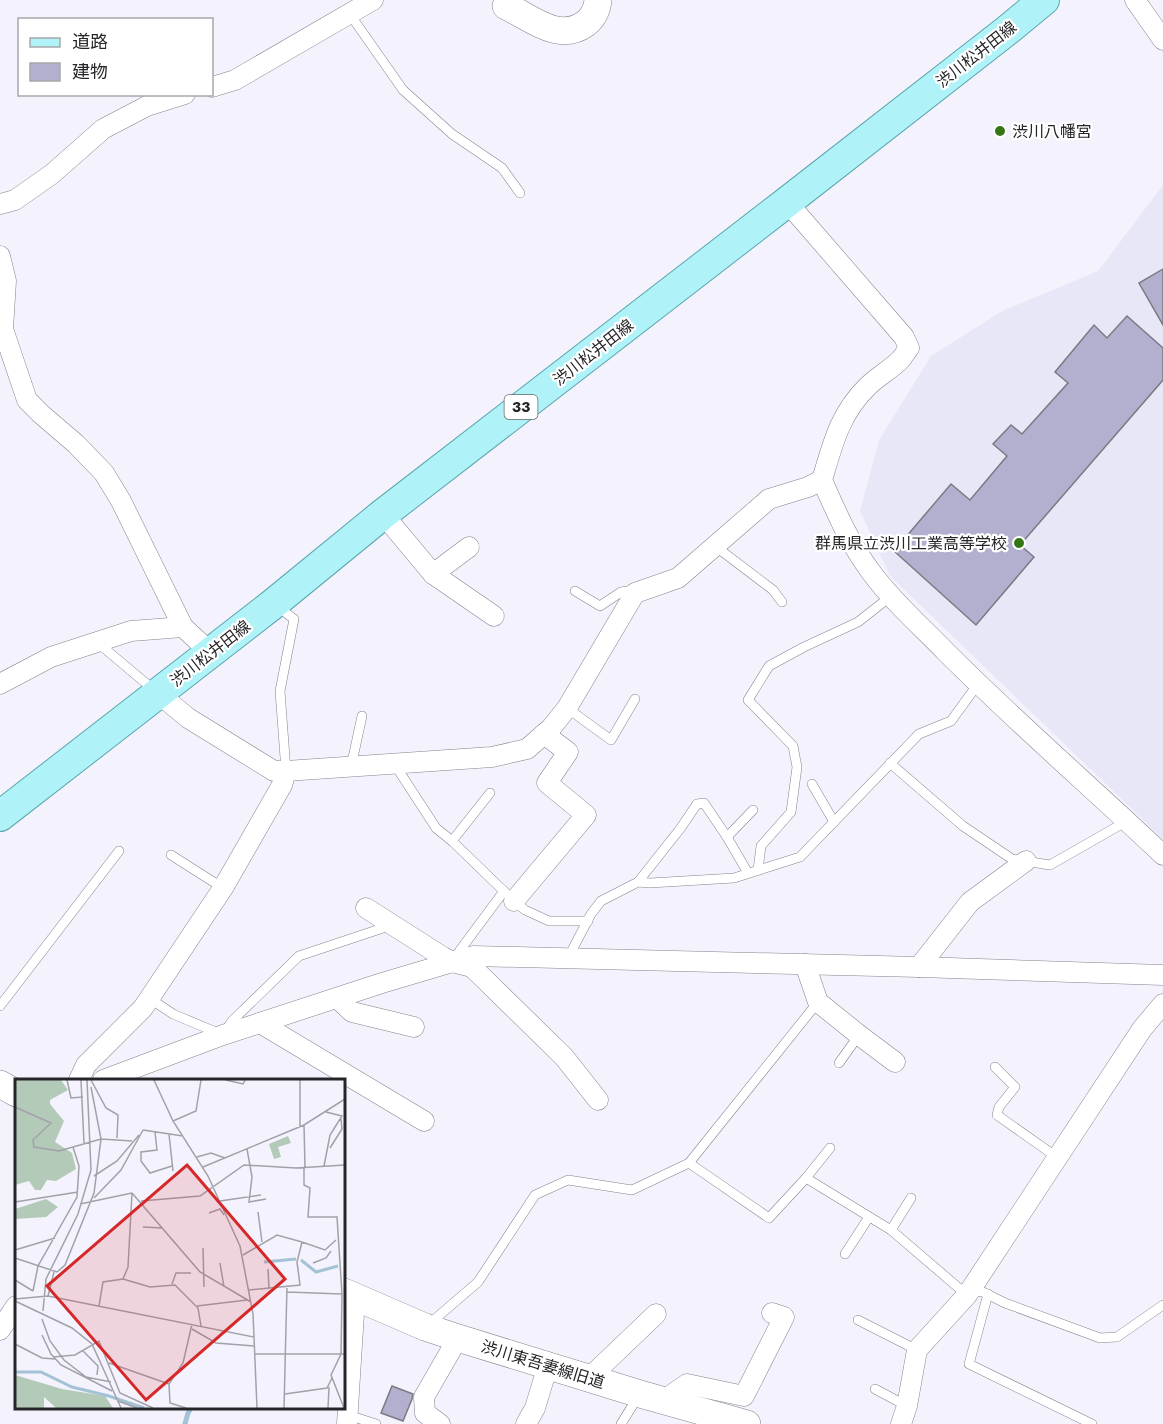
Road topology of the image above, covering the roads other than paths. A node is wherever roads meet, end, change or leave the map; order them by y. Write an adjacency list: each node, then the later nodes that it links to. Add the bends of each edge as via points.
1 (373, 0): 6 (street)
2 (598, 0): 5 (street, via 593,17 568,31 546,28)
3 (1044, 0): 11 (main road, 渋川松井田線 / 33)
4 (1135, 0): 7 (street)
5 (500, 3)
6 (349, 13): 8 (street, via 235,80); 10 (lane, via 403,90 453,134 502,168)
7 (1163, 40)
8 (213, 87)
9 (179, 96): 12 (street, via 147,106 103,129 52,174 15,200)
10 (520, 193)
11 (787, 202): 14 (street, via 904,337 909,348 845,414); 15 (main road, 渋川松井田線 / 33)
12 (0, 204)
13 (0, 256): 25 (street, via 6,280 3,329 27,400 104,473 122,501)
14 (822, 480): 16 (street, via 769,499); 21 (street, via 849,538)
15 (382, 514): 18 (street); 23 (main road, 渋川松井田線 / 33)
16 (715, 546): 19 (street, via 678,578); 22 (lane)
17 (469, 547): 18 (street)
18 (433, 574): 24 (street)
19 (654, 586): 20 (lane, via 621,592 600,606); 32 (street, via 635,593)
20 (575, 591)
21 (891, 596): 29 (street); 51 (lane, via 858,622 769,666 748,700 793,746 797,767 791,812 761,846)
22 (782, 602)
23 (273, 604): 27 (main road, 渋川松井田線 / 33); 38 (lane, via 294,619 280,691)
24 (494, 616)
25 (183, 627): 26 (street, via 131,631); 27 (street)
26 (97, 642): 28 (street, via 51,657); 30 (lane)
27 (210, 652): 30 (main road, 渋川松井田線 / 33)
28 (0, 684)
29 (978, 684): 35 (lane, via 951,721 919,734); 43 (street)
30 (159, 694): 38 (street, via 236,748 274,771); 42 (main road, 渋川松井田線 / 33)
31 (635, 699): 32 (lane, via 611,740)
32 (567, 708): 34 (street)
33 (362, 716): 37 (lane)
34 (544, 734): 36 (street, via 528,749 492,757); 55 (street, via 568,752 547,783 586,815)
35 (890, 763): 44 (lane); 50 (lane, via 963,826 1012,859)
36 (394, 764): 37 (street); 46 (lane, via 436,828)
37 (351, 767): 38 (street)
38 (286, 771): 54 (street, via 282,785)
39 (812, 784): 44 (lane)
40 (490, 793): 46 (lane)
41 (753, 810): 45 (lane)
42 (0, 816)
43 (1126, 821): 49 (street); 50 (lane, via 1050,865)
44 (834, 822): 51 (lane, via 800,857)
45 (727, 837): 52 (lane); 53 (lane, via 704,803 697,804)
46 (452, 841): 55 (lane)
47 (119, 851): 68 (lane)
48 (171, 855): 54 (lane)
49 (1163, 855)
50 (1026, 861): 62 (street, via 970,902)
51 (758, 870): 52 (lane)
52 (748, 873): 53 (lane, via 734,878)
53 (638, 882): 57 (lane, via 601,901)
54 (223, 888): 64 (street)
55 (509, 896): 57 (lane, via 525,910 549,921); 60 (lane)
56 (366, 908): 58 (street)
57 (588, 921): 59 (lane)
58 (392, 926): 60 (street); 71 (lane, via 299,956 232,1021)
59 (568, 958): 60 (street, via 473,956); 61 (street)
60 (452, 962): 65 (street); 80 (street, via 472,967 564,1057)
61 (805, 964): 62 (street); 66 (street)
62 (920, 967): 63 (street)
63 (1163, 975)
64 (149, 998): 71 (lane, via 173,1014); 76 (street, via 86,1065)
65 (337, 998): 69 (street); 70 (street, via 352,1012)
66 (818, 1002): 72 (street); 84 (lane)
67 (1163, 1004): 83 (street, via 1142,1029)
68 (0, 1006)
69 (260, 1023): 71 (street); 81 (street)
70 (414, 1027)
71 (223, 1035): 77 (street)
72 (860, 1035): 73 (street); 74 (lane)
73 (895, 1062)
74 (839, 1063)
75 (995, 1066): 83 (lane, via 1015,1087 997,1115)
76 (79, 1079)
77 (106, 1079)
78 (0, 1084): 79 (street)
79 (15, 1092)
80 (598, 1100)
81 (424, 1121)
82 (830, 1148): 85 (lane)
83 (1058, 1158): 91 (street)
84 (689, 1163): 85 (lane, via 769,1218); 98 (lane, via 632,1190 568,1180 536,1195 478,1282)
85 (806, 1178): 87 (lane)
86 (911, 1198): 88 (lane)
87 (869, 1217): 88 (lane); 89 (lane)
88 (891, 1230): 91 (lane)
89 (845, 1254)
90 (988, 1294): 91 (lane, via 981,1291); 93 (lane, via 1100,1338 1118,1337); 113 (lane, via 969,1364)
91 (968, 1295): 101 (street)
92 (347, 1300): 98 (street, 渋川東吾妻線旧道); 107 (street)
93 (1163, 1305)
94 (15, 1308): 99 (street)
95 (772, 1312): 105 (street, via 784,1317 744,1396 687,1384)
96 (656, 1314): 103 (street)
97 (858, 1320): 101 (lane)
98 (425, 1327): 100 (street, 渋川東吾妻線旧道)
99 (0, 1330)
100 (458, 1338): 102 (street, 渋川東吾妻線旧道); 109 (street, via 424,1397 425,1413)
101 (917, 1350): 106 (street)
102 (548, 1365): 103 (street, 渋川東吾妻線旧道); 110 (street)
103 (589, 1378): 105 (street, 渋川東吾妻線旧道)
104 (875, 1389): 106 (lane)
105 (652, 1397): 111 (lane); 112 (street, 渋川東吾妻線旧道)
106 (904, 1415)
107 (347, 1419): 108 (lane)
108 (376, 1424)
109 (440, 1424)
110 (526, 1424)
111 (621, 1424)
112 (747, 1424)
113 (1092, 1424)

